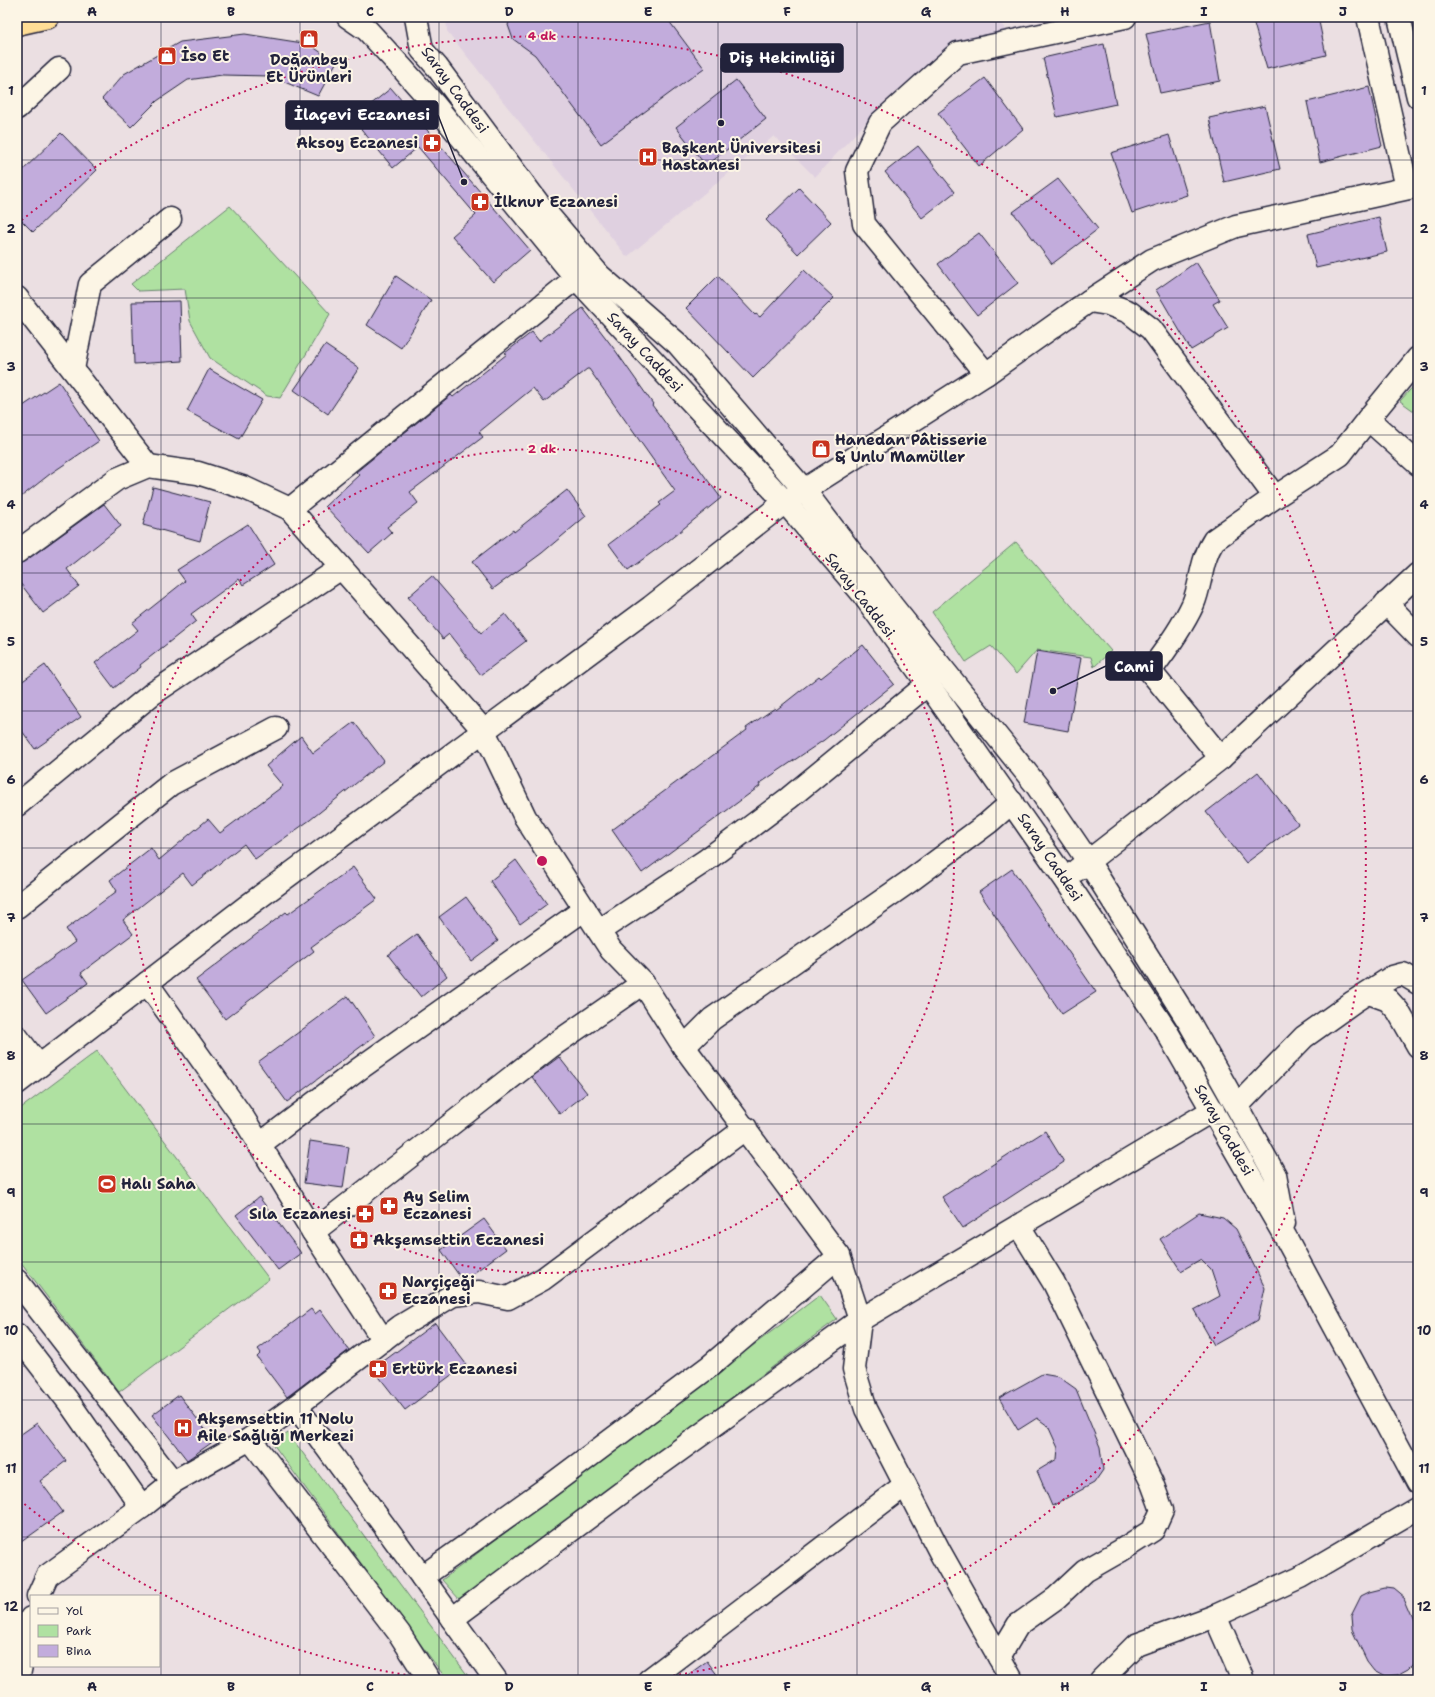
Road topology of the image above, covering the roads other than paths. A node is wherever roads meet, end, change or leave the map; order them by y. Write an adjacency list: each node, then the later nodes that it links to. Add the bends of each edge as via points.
1 (48, 17): 7 (highway)
2 (348, 17): 13 (street, Saray Caddesi, via 367,30 434,104)
3 (416, 17): 22 (street, Saray Caddesi, via 422,50 538,203 600,276 678,344)
4 (1125, 17): 18 (street, via 958,53 880,123 857,171 864,224)
5 (1368, 17): 11 (street)
6 (1399, 17): 9 (street)
7 (17, 24)
8 (59, 69): 10 (street)
9 (1418, 97)
10 (17, 108)
11 (1413, 187): 15 (street, via 1236,226 1152,260)
12 (170, 219): 17 (street, via 90,284)
13 (576, 278): 24 (street, Saray Caddesi); 25 (street)
14 (17, 298): 17 (street)
15 (1089, 301): 18 (street); 23 (street, via 1108,304 1129,312 1151,329)
16 (1418, 358): 19 (street)
17 (73, 369): 21 (street)
18 (986, 374): 22 (street)
19 (1368, 420): 20 (street); 23 (street, via 1340,455)
20 (1418, 464)
21 (148, 466): 25 (street, via 198,473 245,488); 26 (street, via 117,479)
22 (804, 490): 24 (street); 37 (street, Saray Caddesi, via 893,607 1037,786)
23 (1276, 497): 34 (street, via 1214,540 1207,551 1193,603 1177,634 1150,672)
24 (785, 502): 31 (street, Saray Caddesi, via 862,594); 33 (street, via 651,607)
25 (290, 508): 27 (street)
26 (17, 552)
27 (341, 568): 33 (street); 36 (street, via 152,694)
28 (1418, 574): 29 (street)
29 (1386, 603): 30 (street); 34 (street)
30 (1418, 636)
31 (928, 684): 35 (street, Saray Caddesi); 41 (street, via 789,798 711,857)
32 (276, 728): 39 (street, via 171,784)
33 (484, 731): 40 (street, via 525,817); 42 (street)
34 (1221, 758): 37 (street)
35 (1012, 802): 38 (street, Saray Caddesi); 48 (street, via 910,881 712,1018)
36 (17, 805)
37 (1088, 861): 38 (street); 51 (street, Saray Caddesi, via 1189,1022)
38 (1065, 879): 52 (street, Saray Caddesi, via 1167,1032)
39 (17, 907)
40 (585, 909): 41 (street); 54 (street, via 359,1069)
41 (599, 931): 43 (street, via 611,950)
42 (147, 983): 49 (street); 54 (street, via 244,1119)
43 (643, 983): 48 (street); 56 (street, via 549,1048)
44 (1418, 983): 45 (street, via 1404,974 1392,977)
45 (1369, 993): 47 (street, via 1388,1000 1398,1011); 51 (street, via 1304,1037)
46 (17, 1037): 49 (street)
47 (1418, 1046)
48 (684, 1047): 53 (street)
49 (39, 1066): 50 (street)
50 (17, 1083)
51 (1236, 1106): 57 (street, Saray Caddesi, via 1275,1175)
52 (1213, 1110): 55 (street); 57 (street, Saray Caddesi)
53 (746, 1128): 58 (street); 62 (street, via 543,1279 508,1298 479,1292 453,1295 401,1326)
54 (259, 1145): 56 (street)
55 (1019, 1226): 60 (street); 75 (street, via 1054,1283 1152,1484 1162,1510 1153,1530 1085,1571 1056,1598 1018,1625)
56 (313, 1232): 62 (street)
57 (1286, 1238): 66 (street, Saray Caddesi)
58 (839, 1256): 60 (street); 70 (street, via 710,1366 547,1488)
59 (17, 1281): 65 (street)
60 (860, 1320): 67 (street, via 854,1370 866,1409); 73 (street)
61 (17, 1335): 68 (street, via 68,1401)
62 (383, 1340): 63 (street)
63 (296, 1406): 64 (street); 70 (street)
64 (250, 1439): 65 (street); 77 (street, via 399,1633)
65 (173, 1482): 68 (street)
66 (1418, 1483)
67 (905, 1486): 75 (street); 79 (street)
68 (142, 1507): 71 (street, via 47,1576)
69 (1418, 1508): 72 (street, via 1300,1577)
70 (422, 1577): 73 (street)
71 (38, 1595)
72 (1215, 1616): 81 (street, via 1136,1645); 82 (street)
73 (452, 1618): 78 (street)
74 (30, 1623): 76 (street)
75 (999, 1657): 80 (street)
76 (18, 1680)
77 (429, 1680)
78 (496, 1680)
79 (649, 1680)
80 (1012, 1680)
81 (1102, 1680)
82 (1243, 1680)

